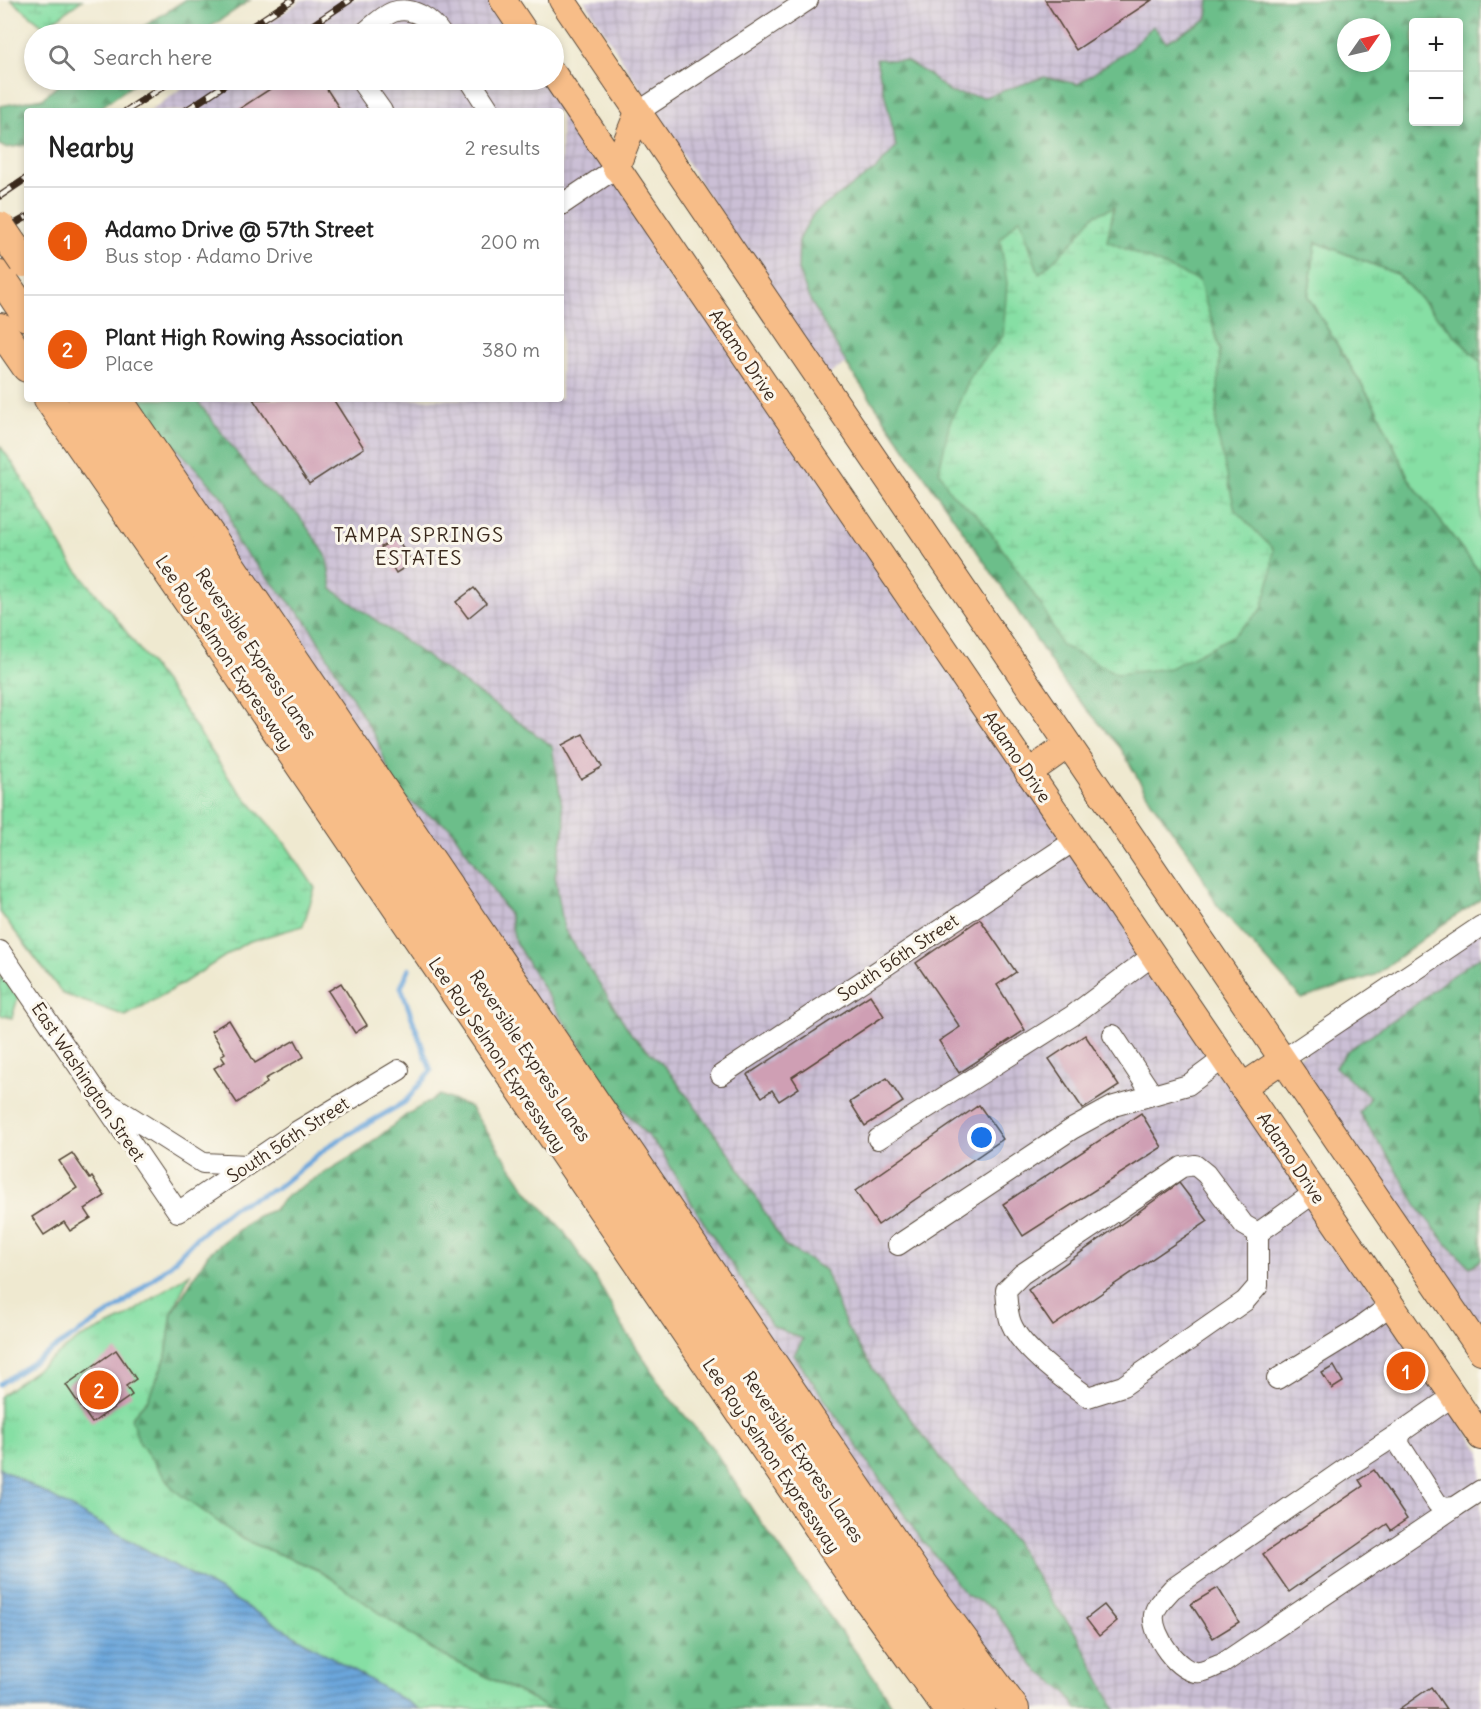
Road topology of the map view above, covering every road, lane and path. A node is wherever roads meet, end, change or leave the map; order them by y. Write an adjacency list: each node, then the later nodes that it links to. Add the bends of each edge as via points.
1 (503, 0): 6 (main road)
2 (562, 0): 12 (main road)
3 (808, 0): 12 (street)
4 (376, 24): 5 (street, via 391,12 401,10 421,14)
5 (432, 24)
6 (519, 24)
7 (367, 90): 10 (street)
8 (476, 90): 11 (street)
9 (564, 90): 13 (main road, Adamo Drive)
10 (379, 108)
11 (488, 108)
12 (638, 112): 13 (main road); 23 (main road)
13 (616, 168): 14 (street); 24 (main road, Adamo Drive)
14 (564, 203)
15 (0, 227): 16 (highway, bridge)
16 (17, 268): 17 (highway)
17 (24, 302)
18 (0, 328): 19 (highway)
19 (24, 363)
20 (51, 402): 51 (highway, Lee Roy Selmon Expressway, via 870,1602)
21 (85, 402): 52 (highway, Reversible Express Lanes, via 762,1398)
22 (119, 402): 53 (highway, via 898,1549)
23 (1068, 746): 24 (main road); 31 (main road)
24 (1028, 773): 25 (main road, Adamo Drive)
25 (1074, 841): 28 (main road, Adamo Drive); 33 (street, South 56th Street)
26 (1481, 926): 31 (street)
27 (0, 951): 36 (street, East Washington Street)
28 (1152, 956): 30 (main road, Adamo Drive); 37 (street, via 1072,1017)
29 (1113, 1035): 35 (street)
30 (1223, 1059): 34 (main road, Adamo Drive); 35 (street, via 1188,1085)
31 (1282, 1060): 34 (main road); 44 (main road)
32 (399, 1070): 38 (street, South 56th Street)
33 (721, 1075)
34 (1242, 1087): 39 (main road, Adamo Drive)
35 (1152, 1094): 42 (street, via 1114,1106 1072,1129)
36 (97, 1095): 38 (street, via 203,1163); 40 (street, East Washington Street)
37 (878, 1139)
38 (247, 1165): 40 (street, South 56th Street)
39 (1314, 1193): 41 (street); 43 (main road, Adamo Drive)
40 (178, 1212)
41 (1258, 1233): 41 (street, via 1244,1225 1206,1174 1195,1165 1182,1167 1022,1274 1006,1290 1010,1321 1040,1358 1088,1397 1122,1386 1245,1300 1258,1286)
42 (898, 1245)
43 (1390, 1305): 45 (street); 46 (main road, Adamo Drive)
44 (1481, 1351)
45 (1277, 1379)
46 (1453, 1396): 47 (street); 48 (main road, Adamo Drive)
47 (1404, 1430): 50 (street, via 1399,1444 1437,1503 1444,1508); 50 (street, via 1172,1589 1154,1614 1160,1641 1185,1668 1198,1672 1222,1664)
48 (1481, 1437)
49 (1481, 1490): 50 (street)
50 (1455, 1507)
51 (948, 1709)
52 (980, 1709)
53 (1014, 1709)

